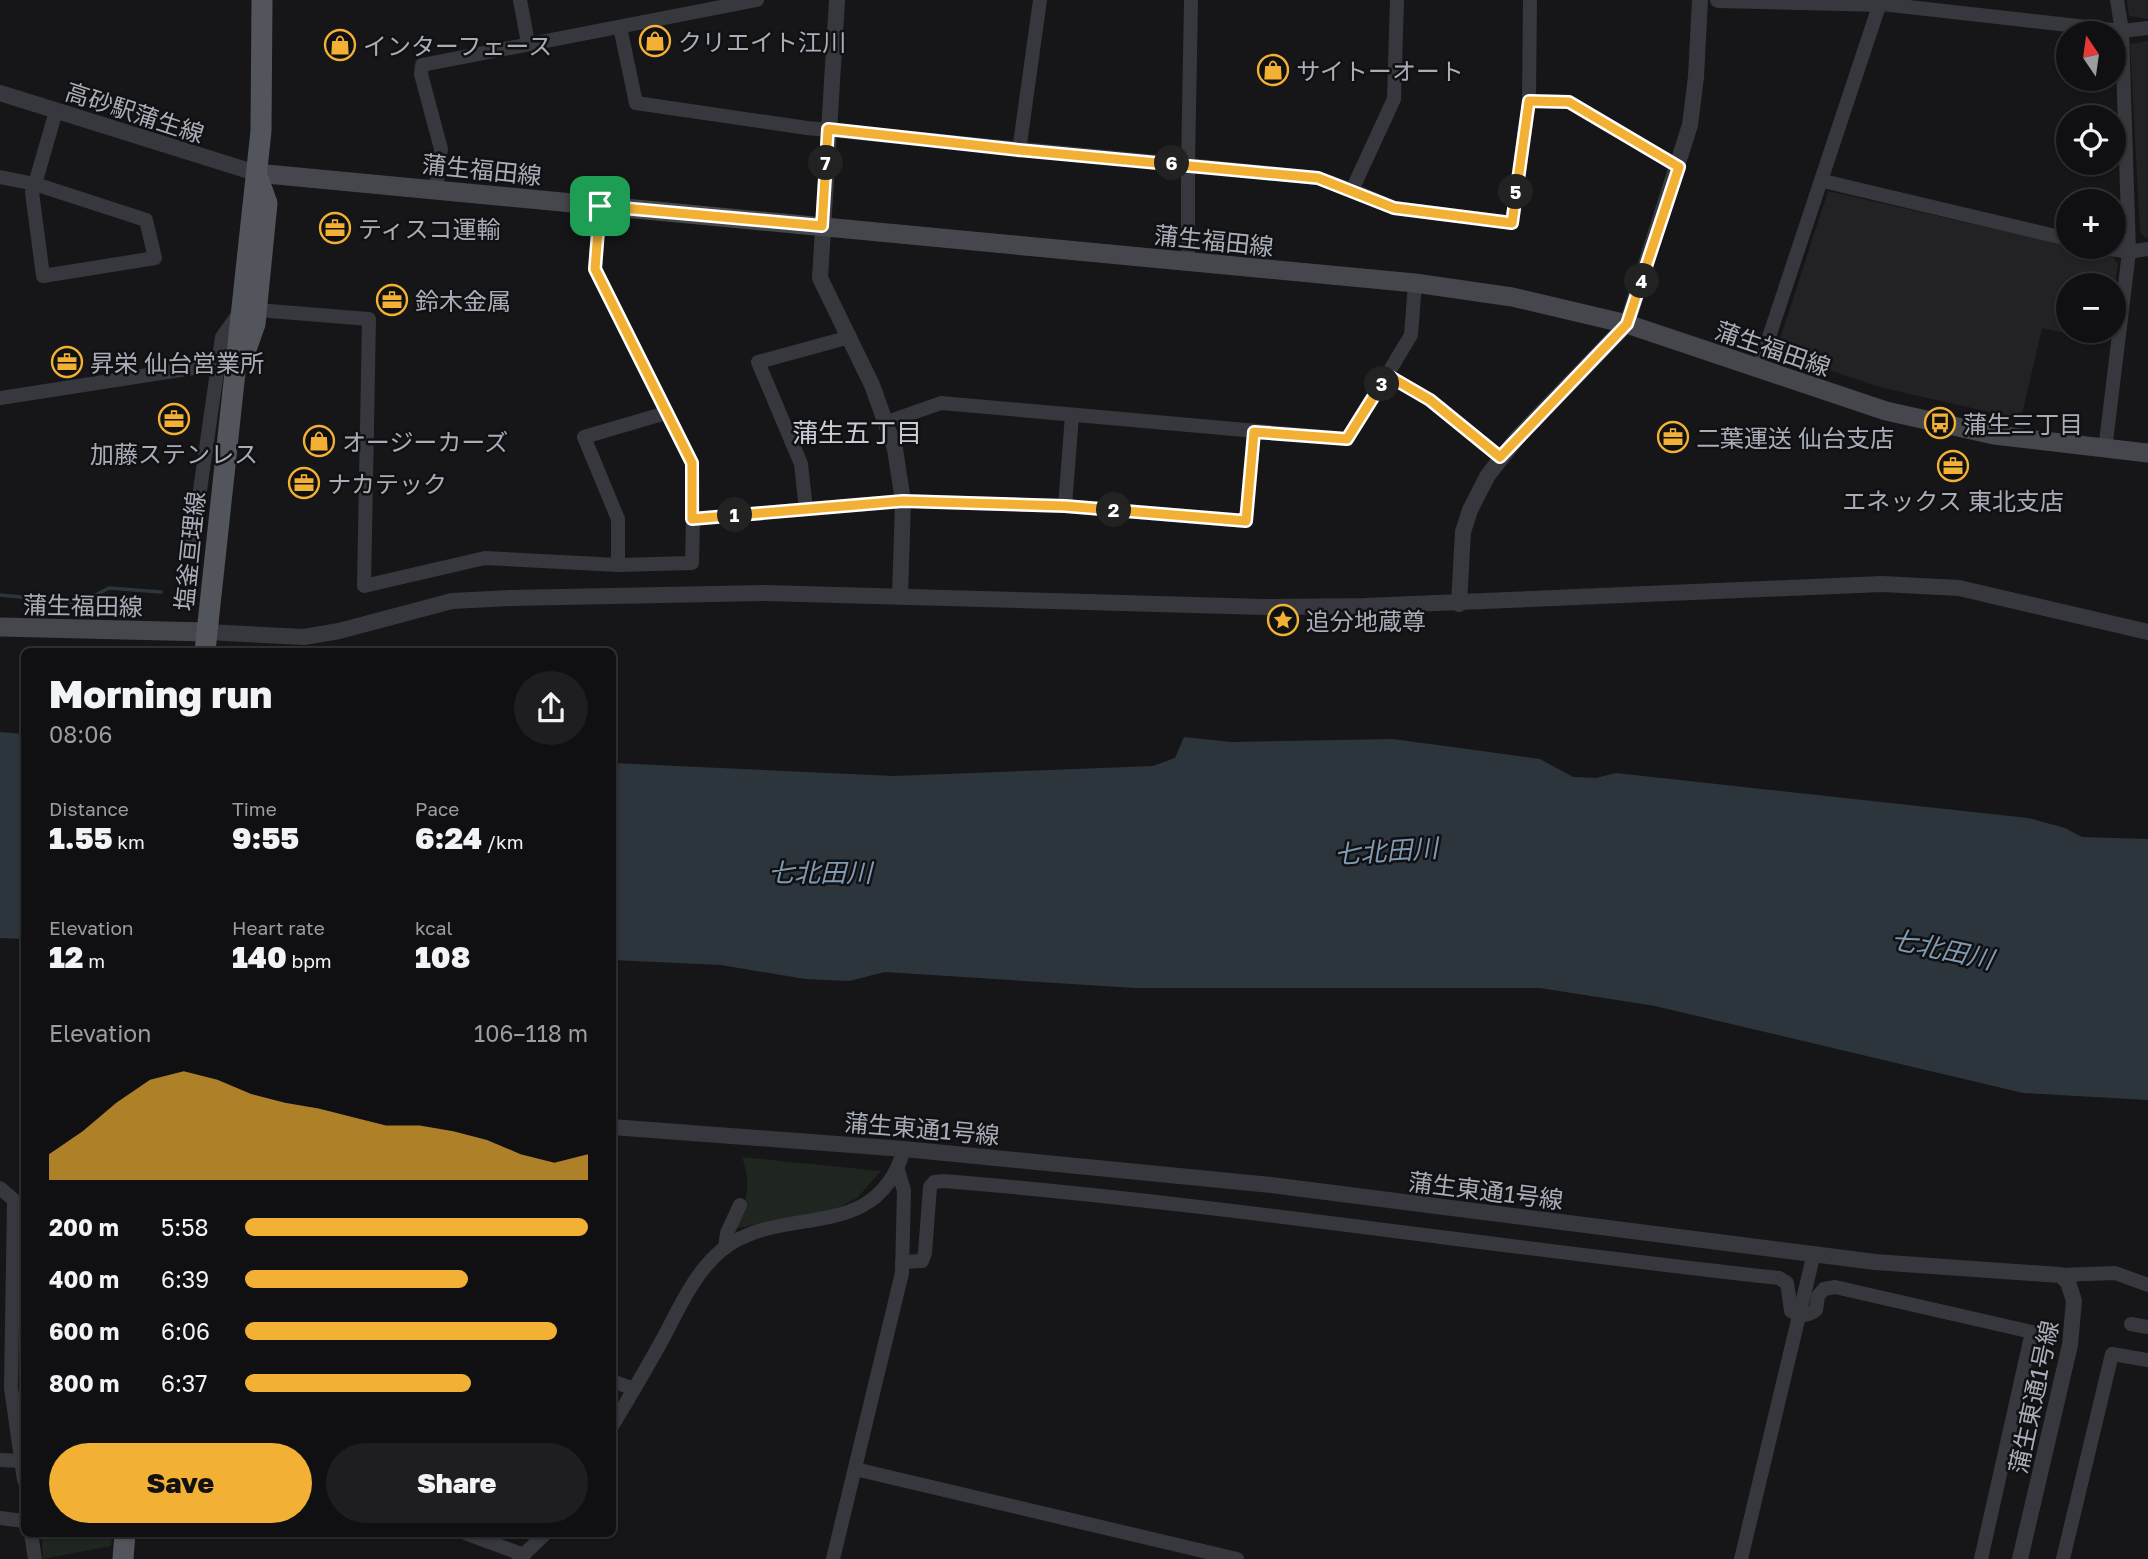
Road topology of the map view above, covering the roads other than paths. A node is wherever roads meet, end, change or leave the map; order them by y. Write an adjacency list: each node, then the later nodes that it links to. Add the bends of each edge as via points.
1 (262, 0): 27 (main road, 塩釜亘理線, via 261,131)
2 (520, 0): 18 (street)
3 (757, 0): 15 (street)
4 (836, 0): 23 (street)
5 (1040, 0): 24 (street)
6 (1191, 0): 25 (street)
7 (1397, 0): 32 (street, via 1394,99)
8 (1530, 0): 21 (street)
9 (1700, 0): 26 (street, via 1690,125)
10 (1718, 0): 12 (street)
11 (2117, 0): 13 (street)
12 (1881, 2): 14 (street); 29 (street)
13 (2120, 21)
14 (2056, 24)
15 (620, 27): 18 (street); 23 (street, via 636,103)
16 (2148, 28): 17 (street)
17 (2126, 31)
18 (528, 43): 31 (street, via 420,67 441,149)
19 (2124, 91): 38 (street)
20 (0, 93): 22 (street, 高砂駅蒲生線)
21 (1529, 101): 26 (street, via 1569,102); 32 (street, via 1512,223 1394,208)
22 (56, 111): 27 (street, 高砂駅蒲生線); 30 (street)
23 (828, 129): 24 (street); 34 (street)
24 (1019, 150): 25 (street)
25 (1188, 165): 32 (street, via 1318,178); 39 (street)
26 (1679, 167): 42 (street)
27 (256, 173): 31 (main road, 蒲生福田線); 41 (main road, 塩釜亘理線); 41 (main road, 塩釜亘理線, via 267,203 260,277)
28 (0, 177): 30 (street)
29 (1823, 181): 35 (street); 45 (street)
30 (35, 184): 30 (street, via 146,220 155,258 43,276 32,192)
31 (436, 189): 33 (main road, 蒲生福田線)
32 (1352, 190)
33 (600, 206): 34 (main road, 蒲生福田線); 48 (street, via 595,269)
34 (822, 226): 39 (main road, 蒲生福田線); 43 (street, via 820,278)
35 (2056, 236)
36 (2148, 249): 38 (street)
37 (2126, 251): 38 (street)
38 (2129, 252): 52 (street)
39 (1188, 262): 40 (main road, 蒲生福田線)
40 (1415, 283): 42 (main road, 蒲生福田線, via 1512,298); 46 (street, via 1411,335)
41 (249, 311): 44 (main road, 塩釜亘理線); 60 (street, via 369,319 364,586 485,558)
42 (1627, 324): 45 (main road, 蒲生福田線); 54 (street)
43 (850, 337): 50 (street); 57 (street, via 758,362 801,464)
44 (228, 369): 47 (street); 59 (street); 65 (main road, 塩釜亘理線)
45 (1758, 370): 52 (main road, 蒲生福田線, via 1886,411 1994,435)
46 (1387, 375): 51 (street, via 1347,439); 54 (street, via 1430,400)
47 (0, 398)
48 (666, 413): 58 (street, via 692,463); 60 (street, via 584,437 618,519)
49 (1072, 415): 50 (street, via 941,403); 51 (street); 56 (street)
50 (887, 422): 55 (street)
51 (1254, 432): 56 (street, via 1246,521)
52 (2105, 450): 53 (main road, 蒲生福田線)
53 (2148, 453)
54 (1500, 457): 62 (street, via 1463,532)
55 (903, 501): 56 (street); 57 (street); 61 (street)
56 (1065, 506)
57 (806, 509): 58 (street)
58 (692, 519): 60 (street, via 692,563)
59 (192, 546)
60 (618, 565)
61 (900, 595): 62 (street, via 1264,607); 65 (street, via 765,593 467,600 312,636)
62 (1459, 604): 64 (street, via 1922,584 2004,596)
63 (0, 627): 65 (main road, 蒲生福田線)
64 (2148, 632)
65 (205, 644)
66 (616, 1127): 67 (street, 蒲生東通1号線)
67 (904, 1149): 68 (street); 73 (street, 蒲生東通1号線, via 1271,1185)
68 (898, 1171): 72 (street, via 867,1203 844,1215 770,1230); 74 (street, via 904,1191)
69 (0, 1188): 71 (street, via 14,1200)
70 (740, 1205): 72 (street)
71 (7, 1242): 84 (street, via 11,1388)
72 (725, 1248): 82 (street, via 689,1291)
73 (1814, 1254): 75 (street, 蒲生東通1号線); 77 (street)
74 (902, 1262): 77 (street, via 922,1261 930,1187 944,1181 1274,1213 1779,1278 1787,1283 1791,1311); 87 (street)
75 (2060, 1275): 76 (street, via 2115,1273); 101 (street, 蒲生東通1号線, via 2068,1282 2074,1301 2070,1345)
76 (2148, 1285)
77 (1800, 1316): 99 (street); 100 (street, via 1816,1310 1818,1296 1835,1287 2032,1332)
78 (2131, 1324): 79 (street)
79 (2148, 1327)
80 (2148, 1360): 102 (street, via 2112,1354)
81 (616, 1382): 82 (street)
82 (634, 1389): 83 (street)
83 (616, 1419)
84 (21, 1454)
85 (0, 1460): 86 (street)
86 (21, 1461)
87 (855, 1469): 97 (street); 98 (street)
88 (0, 1518): 89 (street)
89 (21, 1521)
90 (32, 1537): 95 (street)
91 (125, 1537): 96 (main road)
92 (474, 1537): 94 (street)
93 (542, 1537): 94 (street)
94 (522, 1557)
95 (35, 1559)
96 (123, 1559)
97 (834, 1559)
98 (1237, 1559)
99 (1741, 1559)
100 (1982, 1559)
101 (2020, 1559)
102 (2063, 1559)

